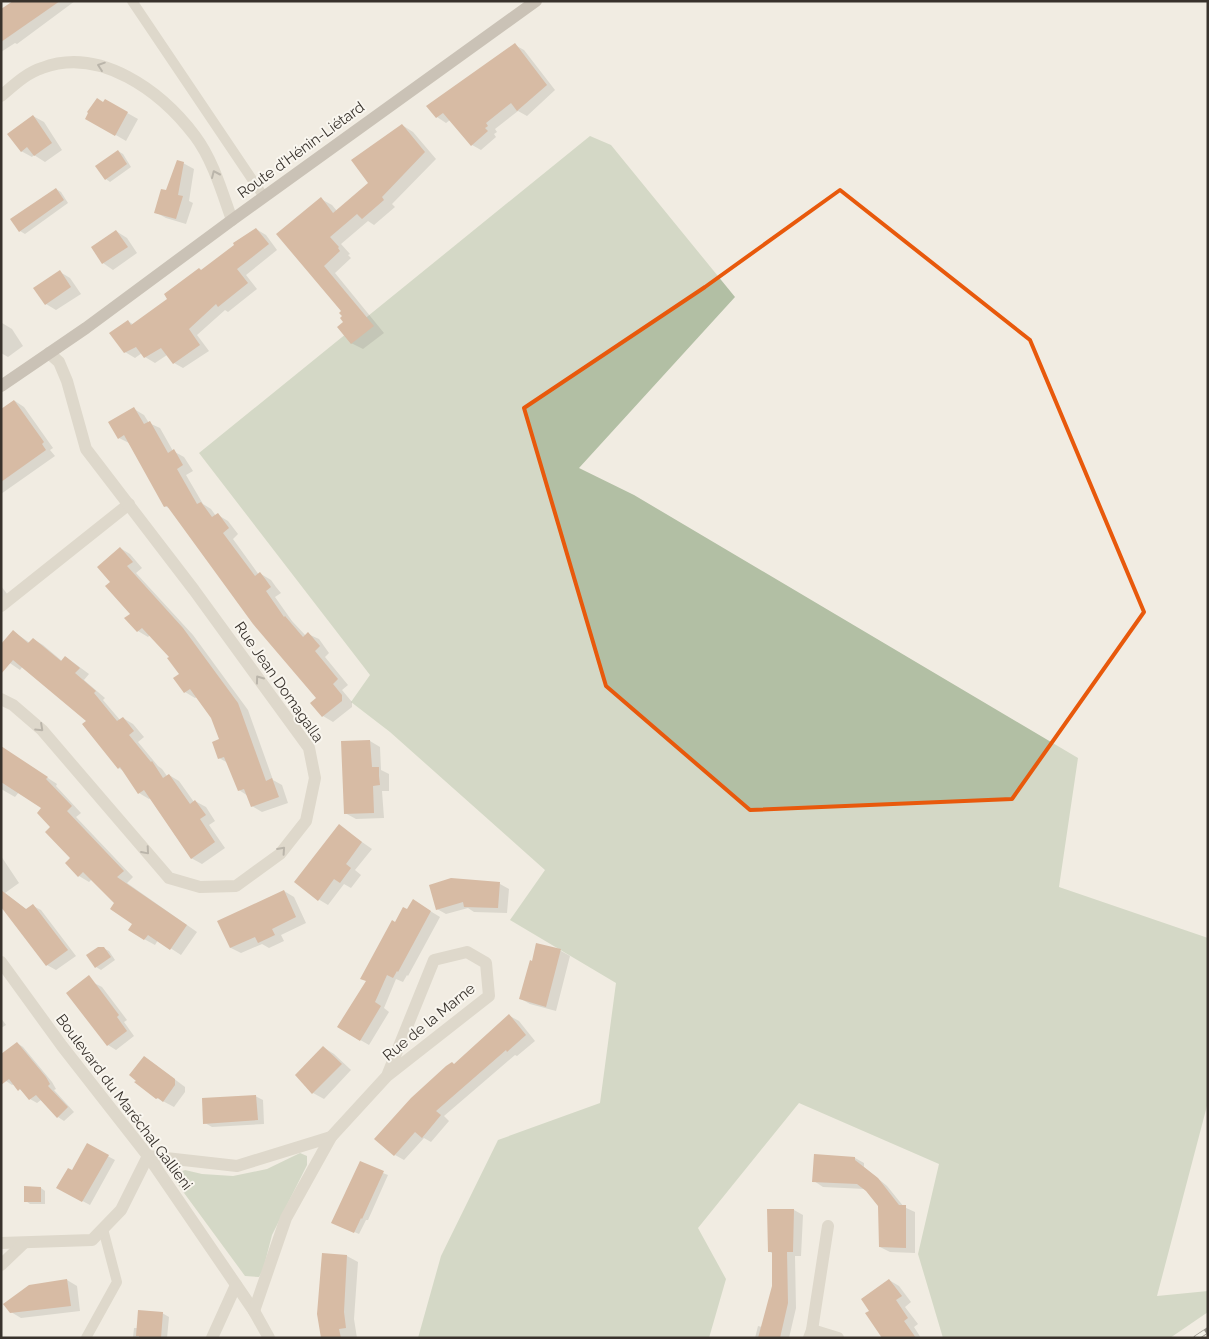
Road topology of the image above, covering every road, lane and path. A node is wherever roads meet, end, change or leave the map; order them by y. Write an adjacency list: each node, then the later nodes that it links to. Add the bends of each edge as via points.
1 (132, 1): 4 (lane)
2 (536, 1): 4 (main road, Route d'Hénin-Liétard)
3 (1, 96): 5 (street, one-way to 3, via 216,175 196,137 151,91 122,73 92,63 68,62 41,68)
4 (264, 197): 5 (main road, Route d'Hénin-Liétard)
5 (232, 220): 6 (main road, Route d'Hénin-Liétard)
6 (49, 353): 7 (main road, Route d'Hénin-Liétard); 8 (street, Rue Jean Domagalla, via 59,362 67,381 86,449)
7 (1, 386)
8 (128, 504): 9 (street); 10 (street, Rue Jean Domagalla, one-way to 8, via 42,730 170,878 200,887 236,886 280,854 306,821 315,778 309,748)
9 (1, 606)
10 (1, 699)
11 (1, 962): 14 (street, Boulevard du Maréchal Gallieni)
12 (387, 1076): 12 (street, Rue de la Marne, via 489,996 486,963 467,952 434,960); 13 (street, Rue de la Marne)
13 (331, 1137): 14 (street, via 238,1166); 21 (street, Rue de la Marne, via 286,1218)
14 (148, 1156): 16 (street, via 121,1210); 20 (street, Boulevard du Maréchal Gallieni)
15 (828, 1226): 22 (street)
16 (103, 1229): 18 (street, via 92,1240); 23 (lane, via 117,1282)
17 (1, 1243): 18 (street)
18 (24, 1243): 19 (street)
19 (1, 1266)
20 (236, 1285): 21 (street, Boulevard du Maréchal Gallieni); 24 (street)
21 (254, 1311): 25 (street, Boulevard du Maréchal Gallieni)
22 (810, 1334): 26 (street)
23 (86, 1338)
24 (212, 1338)
25 (269, 1338)
26 (838, 1338)

